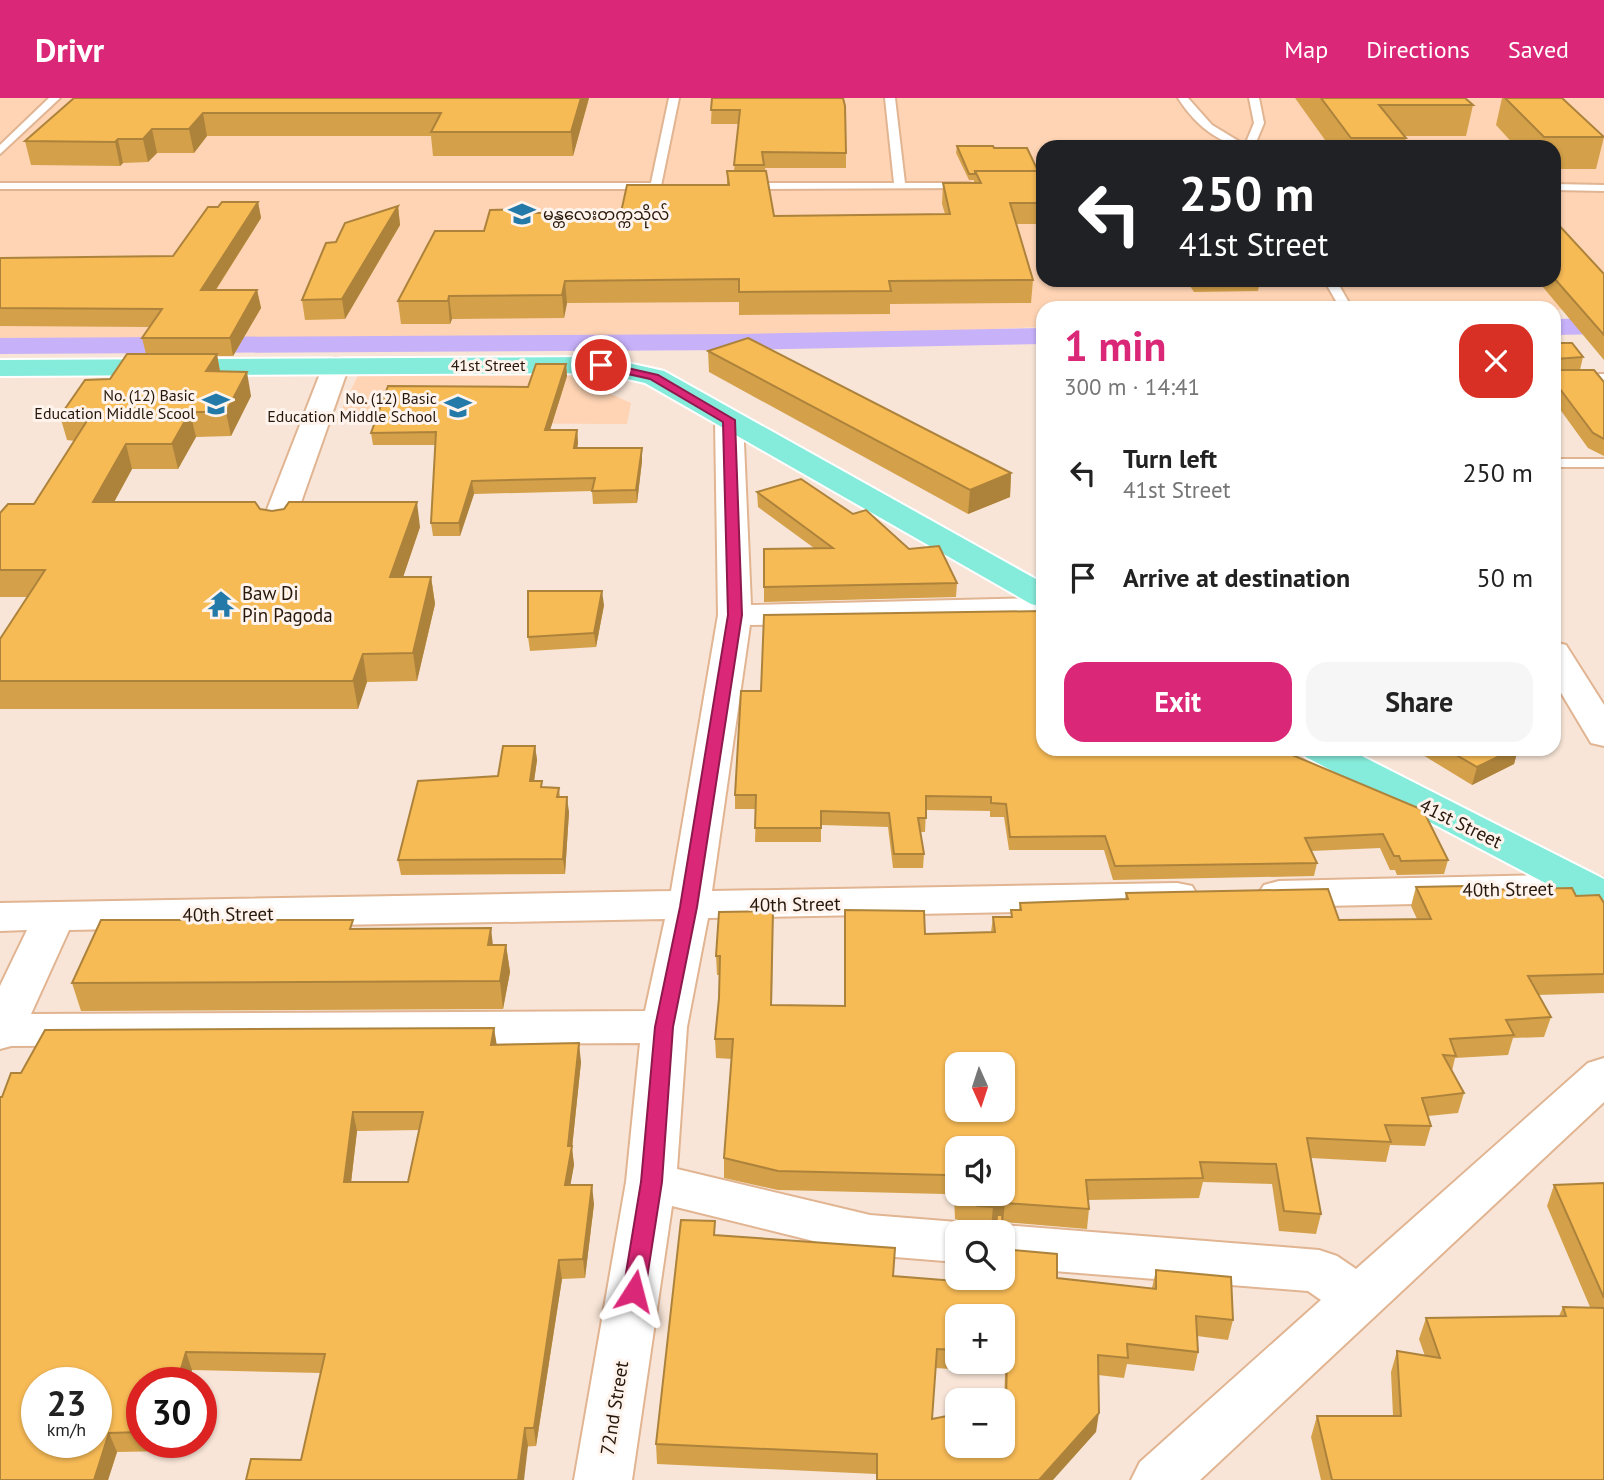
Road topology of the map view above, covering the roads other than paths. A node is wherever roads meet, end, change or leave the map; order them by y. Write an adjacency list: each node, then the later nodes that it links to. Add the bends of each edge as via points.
1 (55, 98): 8 (lane)
2 (674, 98): 10 (lane)
3 (890, 98): 13 (lane)
4 (1183, 98): 6 (lane, via 1208,129)
5 (1254, 98): 7 (lane, via 1261,121)
6 (1229, 140)
7 (1252, 140)
8 (0, 151)
9 (0, 186): 10 (lane)
10 (656, 186): 11 (lane)
11 (669, 186)
12 (724, 186): 13 (lane)
13 (900, 186): 14 (lane)
14 (978, 186)
15 (1561, 187): 16 (lane)
16 (1604, 188)
17 (336, 366): 18 (main road, 41st Street); 21 (main road, 41st Street, via 601,365 654,377); 24 (street)
18 (0, 368)
19 (1604, 378): 20 (lane)
20 (1561, 379)
21 (729, 420): 25 (main road, 41st Street); 27 (street, 72nd Street)
22 (1561, 463): 23 (lane)
23 (1604, 463)
24 (277, 525)
25 (1036, 593)
26 (1036, 608): 27 (street)
27 (735, 615): 32 (street, 72nd Street)
28 (1561, 664): 29 (street)
29 (1604, 735)
30 (1333, 756): 31 (main road, 41st Street)
31 (1597, 892): 32 (street, 40th Street)
32 (689, 907): 34 (street, 40th Street); 35 (street, 72nd Street)
33 (0, 917): 34 (street, 40th Street)
34 (54, 917): 36 (street)
35 (664, 1027): 36 (street); 38 (street, 72nd Street)
36 (0, 1031)
37 (1604, 1075): 41 (street)
38 (651, 1182): 39 (street, via 870,1235); 42 (street, 72nd Street)
39 (945, 1241)
40 (1015, 1247): 41 (street, via 1319,1270)
41 (1359, 1299): 43 (street)
42 (603, 1480)
43 (1160, 1480)

